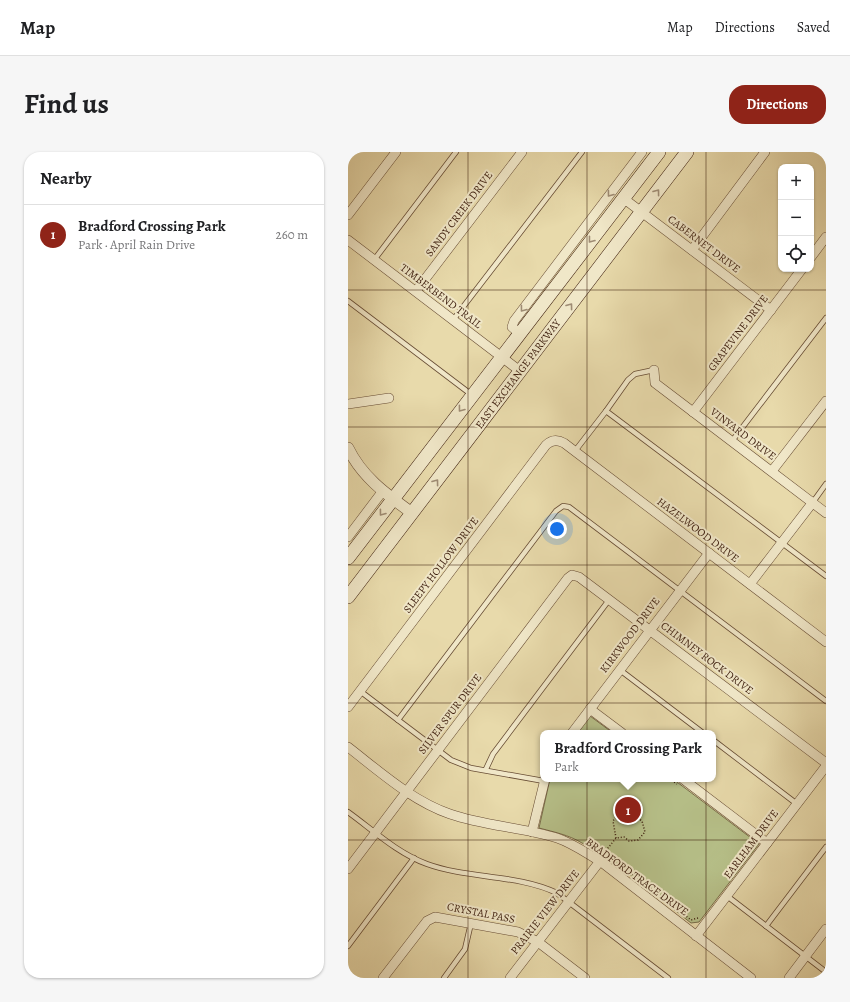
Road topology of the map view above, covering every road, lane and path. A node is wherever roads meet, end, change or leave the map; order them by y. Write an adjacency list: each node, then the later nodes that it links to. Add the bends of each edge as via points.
1 (396, 152): 11 (street)
2 (456, 152): 16 (lane)
3 (522, 152): 18 (street, SANDY CREEK DRIVE)
4 (582, 152): 22 (lane)
5 (642, 152): 23 (street, one-way to 23, via 514,321 512,327)
6 (659, 152): 9 (main road)
7 (687, 152): 10 (main road, EAST EXCHANGE PARKWAY, one-way to 7)
8 (765, 152): 14 (street)
9 (624, 198): 10 (street, CABERNET DRIVE); 23 (main road, one-way to 23)
10 (642, 212): 14 (street, CABERNET DRIVE); 26 (main road, EAST EXCHANGE PARKWAY, one-way to 10)
11 (348, 215)
12 (826, 237): 15 (street)
13 (348, 240): 16 (street, TIMBERBEND TRAIL)
14 (692, 250): 20 (street, CABERNET DRIVE)
15 (814, 253)
16 (374, 260): 18 (street, TIMBERBEND TRAIL)
17 (800, 272): 20 (street, GRAPEVINE DRIVE)
18 (416, 292): 22 (street, TIMBERBEND TRAIL)
19 (348, 301): 27 (lane)
20 (771, 310): 32 (street, GRAPEVINE DRIVE)
21 (826, 318): 34 (lane)
22 (454, 320): 24 (street, TIMBERBEND TRAIL)
23 (519, 333): 24 (main road)
24 (501, 356): 26 (street, TIMBERBEND TRAIL); 27 (main road)
25 (654, 370): 31 (lane, via 635,374); 32 (street, VINYARD DRIVE, via 655,383)
26 (520, 371): 41 (main road, EAST EXCHANGE PARKWAY, one-way to 26)
27 (472, 395): 39 (main road, one-way to 39)
28 (389, 398): 30 (street)
29 (826, 401): 37 (street)
30 (348, 404)
31 (606, 410): 36 (lane); 44 (lane)
32 (693, 412): 34 (street, VINYARD DRIVE)
33 (555, 440): 36 (street, HAZELWOOD DRIVE); 56 (street, SLEEPY HOLLOW DRIVE, via 546,446)
34 (732, 441): 37 (street, VINYARD DRIVE)
35 (348, 448): 39 (street, via 360,468)
36 (575, 451): 45 (street, HAZELWOOD DRIVE)
37 (772, 471): 40 (street, VINYARD DRIVE)
38 (826, 484): 40 (lane)
39 (388, 495): 41 (street); 43 (street); 46 (main road, one-way to 46)
40 (812, 502): 42 (street, VINYARD DRIVE); 44 (street)
41 (412, 513): 51 (main road, EAST EXCHANGE PARKWAY)
42 (826, 513)
43 (348, 537)
44 (782, 543): 48 (lane); 49 (street)
45 (709, 553): 49 (street, HAZELWOOD DRIVE); 50 (street, KIRKWOOD DRIVE)
46 (348, 558)
47 (572, 575): 52 (street, CHIMNEY ROCK DRIVE, via 579,577); 66 (street, SILVER SPUR DRIVE)
48 (826, 576)
49 (750, 584): 54 (street, HAZELWOOD DRIVE)
50 (680, 590): 53 (street, KIRKWOOD DRIVE); 57 (lane); 60 (lane, via 563,506 556,511)
51 (348, 597)
52 (610, 600): 53 (street, CHIMNEY ROCK DRIVE); 68 (lane, via 493,754)
53 (649, 630): 55 (street, KIRKWOOD DRIVE); 67 (street, CHIMNEY ROCK DRIVE)
54 (826, 642)
55 (620, 670): 59 (street, KIRKWOOD DRIVE); 63 (lane)
56 (360, 691): 58 (street, SLEEPY HOLLOW DRIVE); 60 (lane)
57 (826, 701)
58 (348, 707)
59 (590, 709): 61 (street, KIRKWOOD DRIVE); 62 (street)
60 (398, 720): 66 (lane)
61 (574, 730)
62 (618, 730)
63 (699, 730)
64 (716, 742): 73 (lane)
65 (348, 747): 72 (street, BRADFORD TRACE DRIVE)
66 (437, 750): 68 (lane, via 451,760 471,768); 72 (street, SILVER SPUR DRIVE)
67 (826, 765): 73 (street, EARLHAM DRIVE)
68 (486, 769): 69 (lane)
69 (540, 779)
70 (544, 782): 76 (street)
71 (687, 782): 80 (street)
72 (407, 791): 75 (street, SILVER SPUR DRIVE); 76 (street, BRADFORD TRACE DRIVE, via 432,806 462,818)
73 (797, 804): 80 (street, EARLHAM DRIVE)
74 (348, 812): 75 (lane)
75 (376, 832): 83 (lane); 85 (street, SILVER SPUR DRIVE)
76 (532, 832): 82 (street, BRADFORD TRACE DRIVE, via 564,841)
77 (616, 838): 77 (path, via 638,840 645,832 642,821 622,809 613,821); 82 (path)
78 (752, 841): 84 (path, via 753,847)
79 (586, 842): 82 (path)
80 (767, 843): 86 (street, EARLHAM DRIVE)
81 (826, 847): 90 (lane)
82 (602, 857): 87 (street, PRAIRIE VIEW DRIVE); 88 (path, via 691,920 698,919); 92 (street, BRADFORD TRACE DRIVE)
83 (414, 858): 87 (lane, via 442,868 542,887); 94 (lane)
84 (739, 865)
85 (348, 869)
86 (727, 896): 90 (lane); 92 (street, EARLHAM DRIVE)
87 (569, 901): 93 (street, PRAIRIE VIEW DRIVE); 101 (lane)
88 (702, 913)
89 (471, 923): 93 (street, CRYSTAL PASS, via 518,932); 97 (street, CRYSTAL PASS, via 439,917 430,918); 98 (lane, via 465,949)
90 (766, 926): 95 (lane)
91 (826, 929): 95 (street)
92 (696, 936): 102 (street, BRADFORD TRACE DRIVE)
93 (538, 942): 99 (street, PRAIRIE VIEW DRIVE); 100 (street, CRYSTAL PASS)
94 (348, 946)
95 (805, 956): 96 (lane); 103 (street)
96 (826, 972)
97 (383, 978)
98 (444, 978)
99 (510, 978)
100 (585, 978)
101 (668, 978)
102 (751, 978)
103 (789, 978)

